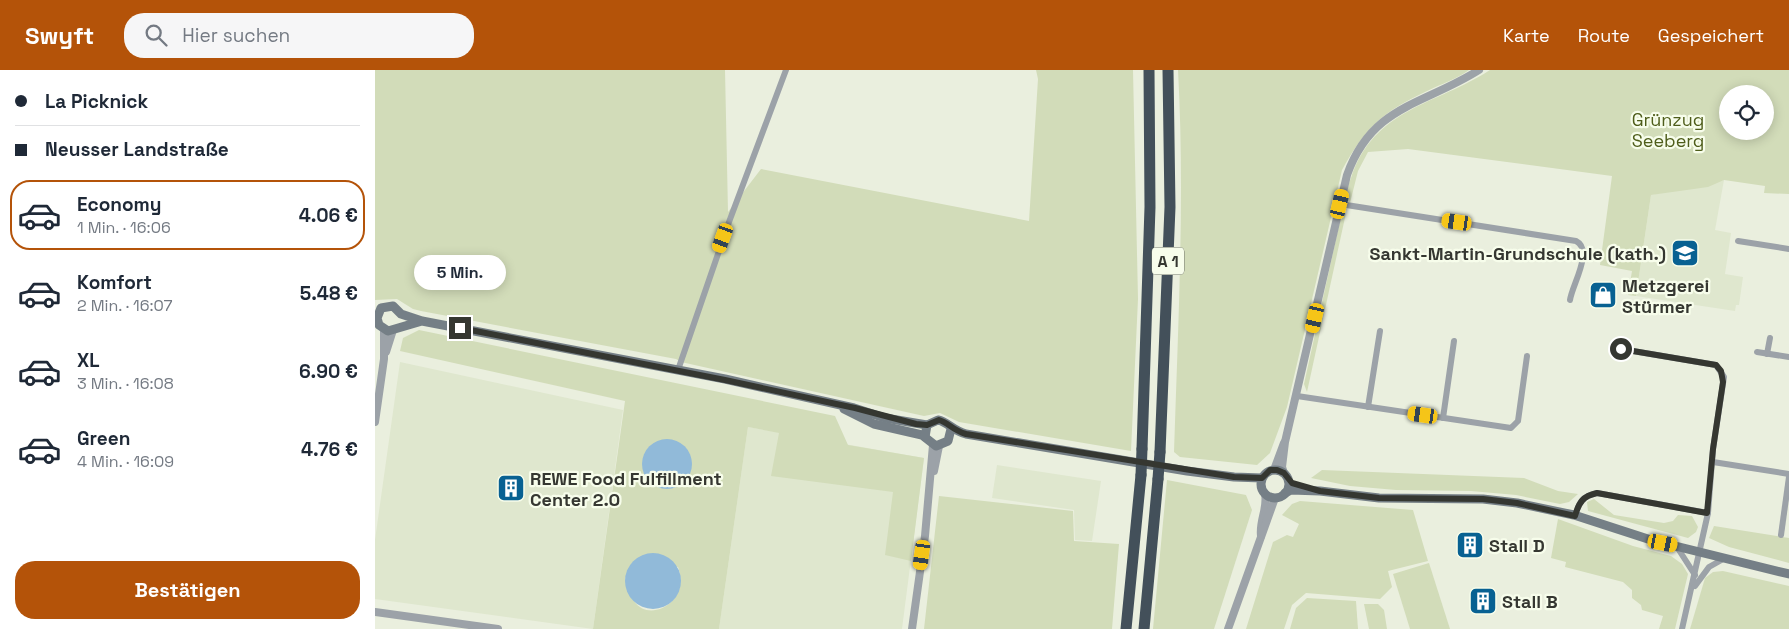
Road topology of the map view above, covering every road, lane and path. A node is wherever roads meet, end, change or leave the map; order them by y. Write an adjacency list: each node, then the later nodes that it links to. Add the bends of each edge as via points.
1 (786, 70): 21 (street)
2 (1149, 70): 55 (highway, A 1, bridge, via 1150,207 1143,449)
3 (1168, 70): 56 (highway, A 1, bridge, via 1170,207 1160,452)
4 (1479, 70): 5 (street, via 1392,114 1375,127 1351,163)
5 (1340, 204): 8 (street, via 1576,241 1582,246 1584,255); 22 (street)
6 (1738, 241): 7 (street)
7 (1789, 249)
8 (1570, 300)
9 (376, 314): 10 (main road, via 384,307 393,306); 12 (main road, via 379,325)
10 (401, 314): 11 (main road); 12 (main road)
11 (422, 320): 12 (main road); 21 (main road)
12 (392, 329): 26 (street)
13 (1380, 331): 24 (street)
14 (1769, 338): 18 (street)
15 (1454, 341): 25 (street)
16 (1621, 349): 32 (street, via 1719,368 1723,382)
17 (1757, 352): 18 (street)
18 (1767, 354): 20 (street)
19 (1527, 356): 25 (street, via 1514,426)
20 (1789, 357)
21 (678, 370): 23 (main road)
22 (1297, 396): 24 (street); 30 (street)
23 (835, 404): 27 (main road, via 885,418); 29 (main road, via 862,419)
24 (1368, 406): 25 (street)
25 (1443, 418)
26 (375, 422)
27 (927, 425): 28 (main road, via 939,420 946,423); 29 (main road)
28 (950, 434): 31 (main road); 36 (main road)
29 (925, 437): 31 (main road)
30 (1285, 442): 33 (street); 35 (street, via 1282,467)
31 (936, 445): 54 (street)
32 (1713, 462): 34 (street); 42 (street)
33 (1274, 470): 35 (main road); 37 (main road)
34 (1789, 475): 44 (street)
35 (1286, 476): 39 (main road, via 1292,483); 40 (main road, via 1288,486)
36 (1234, 477): 37 (main road); 38 (main road)
37 (1262, 478): 38 (main road)
38 (1263, 491): 41 (main road); 45 (street, via 1267,501 1260,527)
39 (1320, 491): 40 (main road, via 1291,490); 43 (main road, via 1379,498 1483,499)
40 (1285, 493): 41 (main road)
41 (1275, 498): 45 (street)
42 (1707, 513): 43 (street, via 1597,493 1582,500); 47 (street)
43 (1575, 516): 46 (main road)
44 (1781, 535)
45 (1261, 536): 57 (street)
46 (1675, 545): 47 (main road); 50 (street)
47 (1701, 551): 48 (main road); 50 (street)
48 (1727, 557): 49 (main road); 51 (street, via 1709,567)
49 (1789, 574)
50 (1695, 575): 51 (street)
51 (1692, 591): 58 (street)
52 (375, 612): 53 (street)
53 (498, 629)
54 (912, 629)
55 (1126, 629)
56 (1144, 629)
57 (1228, 629)
58 (1682, 629)

